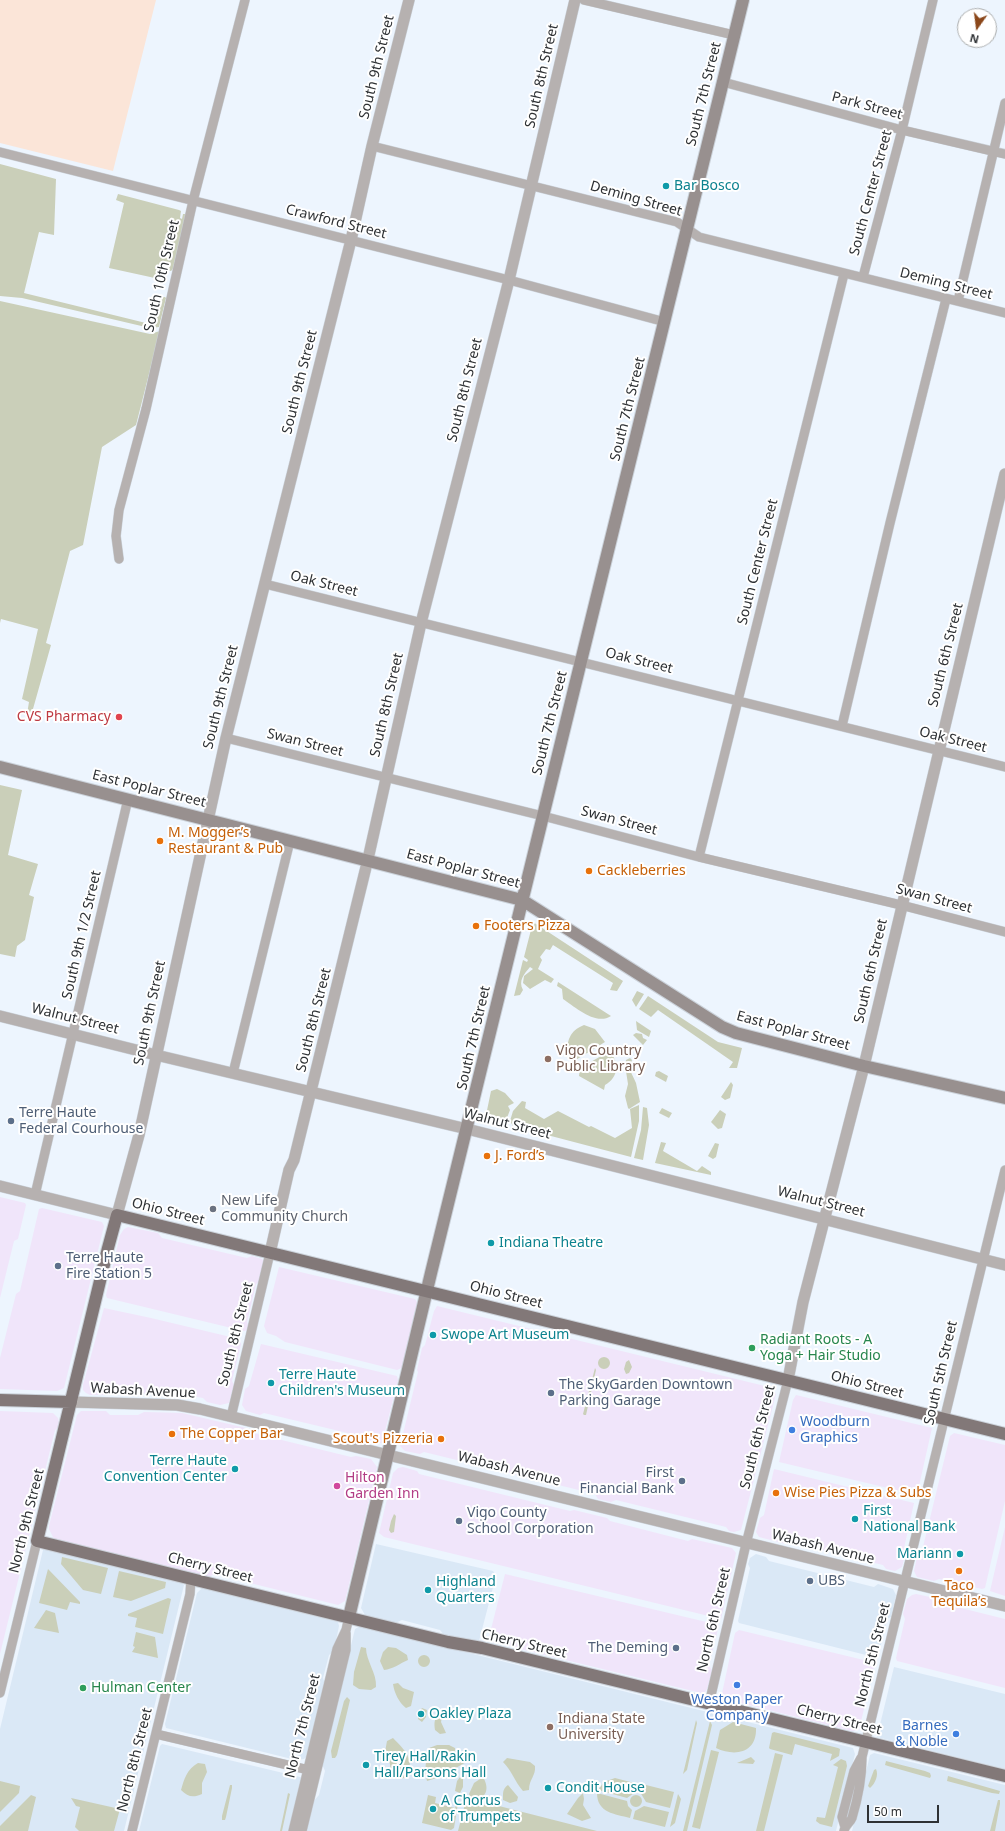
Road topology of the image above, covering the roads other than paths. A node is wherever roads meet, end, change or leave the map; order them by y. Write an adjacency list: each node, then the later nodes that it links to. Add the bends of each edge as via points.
1 (245, 0): 16 (street, South 10th Street)
2 (409, 0): 11 (street, South 9th Street)
3 (575, 0): 15 (street, South 8th Street)
4 (584, 0): 7 (street)
5 (743, 0): 7 (main road, South 7th Street)
6 (933, 0): 10 (street, South Center Street)
7 (734, 35): 8 (main road, South 7th Street)
8 (723, 82): 10 (street, Park Street); 17 (main road, South 7th Street)
9 (1005, 103): 12 (street)
10 (902, 130): 12 (street, Park Street); 20 (street, South Center Street)
11 (372, 146): 15 (street, Deming Street); 18 (street, South 9th Street)
12 (993, 151): 14 (street, Park Street); 23 (street)
13 (0, 152): 16 (street, Crawford Street)
14 (1005, 154)
15 (531, 186): 17 (street, Deming Street, via 677,222); 21 (street, South 8th Street)
16 (194, 201): 18 (street, Crawford Street); 27 (street, South 10th Street, via 146,409 119,510 116,536)
17 (687, 229): 19 (street, Deming Street, via 699,237); 25 (main road, South 7th Street)
18 (351, 240): 21 (street, Crawford Street); 28 (street, South 9th Street)
19 (844, 274): 20 (street, Deming Street); 31 (street, South Center Street)
20 (863, 277): 22 (street, Deming Street)
21 (508, 280): 25 (street, Crawford Street); 29 (street, South 8th Street)
22 (946, 298): 23 (street, Deming Street); 32 (street)
23 (958, 302): 24 (street, Deming Street)
24 (1005, 313)
25 (665, 322): 30 (main road, South 7th Street)
26 (1005, 474): 34 (street, South 6th Street)
27 (119, 559)
28 (265, 584): 29 (street, Oak Street); 33 (street, South 9th Street)
29 (421, 623): 30 (street, Oak Street); 37 (street, South 8th Street)
30 (580, 661): 31 (street, Oak Street); 39 (main road, South 7th Street)
31 (738, 700): 32 (street, Oak Street); 42 (street, South Center Street)
32 (842, 726): 34 (street, Oak Street)
33 (226, 738): 37 (street, Swan Street); 40 (street, South 9th Street)
34 (938, 750): 36 (street, Oak Street); 45 (street, South 6th Street)
35 (0, 767): 38 (main road, East Poplar Street)
36 (1005, 767)
37 (385, 778): 39 (street, Swan Street); 43 (street, South 8th Street)
38 (128, 799): 40 (main road, East Poplar Street); 48 (street, South 9th 1/2 Street)
39 (543, 816): 42 (street, Swan Street); 44 (main road, South 7th Street)
40 (208, 819): 41 (main road, East Poplar Street); 49 (street, South 9th Street)
41 (290, 840): 43 (main road, East Poplar Street); 51 (street)
42 (699, 857): 45 (street, Swan Street)
43 (368, 859): 44 (main road, East Poplar Street); 52 (street, South 8th Street)
44 (522, 900): 50 (main road, East Poplar Street, via 722,1027 736,1033); 54 (main road, South 7th Street)
45 (901, 905): 46 (street, Swan Street); 50 (street, South 6th Street)
46 (1005, 932)
47 (0, 1016): 48 (street, Walnut Street)
48 (73, 1033): 49 (street, Walnut Street); 57 (street, South 9th 1/2 Street)
49 (156, 1055): 51 (street, Walnut Street); 58 (street, South 9th Street, via 139,1135)
50 (864, 1066): 53 (main road, East Poplar Street); 59 (street, South 6th Street)
51 (232, 1074): 52 (street, Walnut Street)
52 (312, 1092): 54 (street, Walnut Street); 60 (street, South 8th Street, via 289,1170)
53 (1005, 1098)
54 (467, 1129): 59 (street, Walnut Street); 63 (main road, South 7th Street)
55 (1005, 1170): 61 (street, South 5th Street)
56 (0, 1186): 57 (street, Ohio Street)
57 (35, 1195): 58 (street, Ohio Street)
58 (117, 1215): 60 (main road, Ohio Street); 66 (main road, South 9th Street)
59 (824, 1219): 61 (street, Walnut Street); 64 (street, South 6th Street, via 803,1302)
60 (270, 1253): 63 (main road, Ohio Street); 67 (street, South 8th Street)
61 (982, 1259): 62 (street, Walnut Street); 68 (street, South 5th Street)
62 (1005, 1265)
63 (427, 1291): 64 (main road, Ohio Street); 70 (main road, South 7th Street)
64 (788, 1380): 68 (main road, Ohio Street); 72 (street, South 6th Street)
65 (0, 1400): 66 (main road, Wabash Avenue)
66 (71, 1402): 67 (street, Wabash Avenue, via 177,1406); 71 (main road, North 9th Street)
67 (231, 1417): 70 (street, Wabash Avenue)
68 (945, 1419): 69 (main road, Ohio Street); 74 (street, South 5th Street)
69 (1005, 1434)
70 (387, 1454): 72 (street, Wabash Avenue); 76 (main road, North 7th Street)
71 (37, 1541): 73 (main road, Cherry Street); 77 (street, North 9th Street)
72 (746, 1544): 74 (street, Wabash Avenue); 78 (street, North 6th Street)
73 (191, 1578): 76 (main road, Cherry Street); 79 (street, North 8th Street, via 190,1594)
74 (905, 1582): 75 (street, Wabash Avenue); 80 (street, North 5th Street)
75 (1005, 1606)
76 (349, 1617): 78 (main road, Cherry Street); 81 (street, North 7th Street, via 346,1650)
77 (0, 1693)
78 (709, 1704): 80 (main road, Cherry Street)
79 (156, 1734): 81 (street); 84 (street, North 8th Street)
80 (866, 1742): 82 (main road, Cherry Street); 83 (street, North 5th Street, via 862,1757 854,1771 842,1818)
81 (312, 1771): 85 (street, North 7th Street); 86 (street, North 7th Street)
82 (1005, 1776)
83 (844, 1829)
84 (132, 1831)
85 (293, 1831)
86 (302, 1831)

